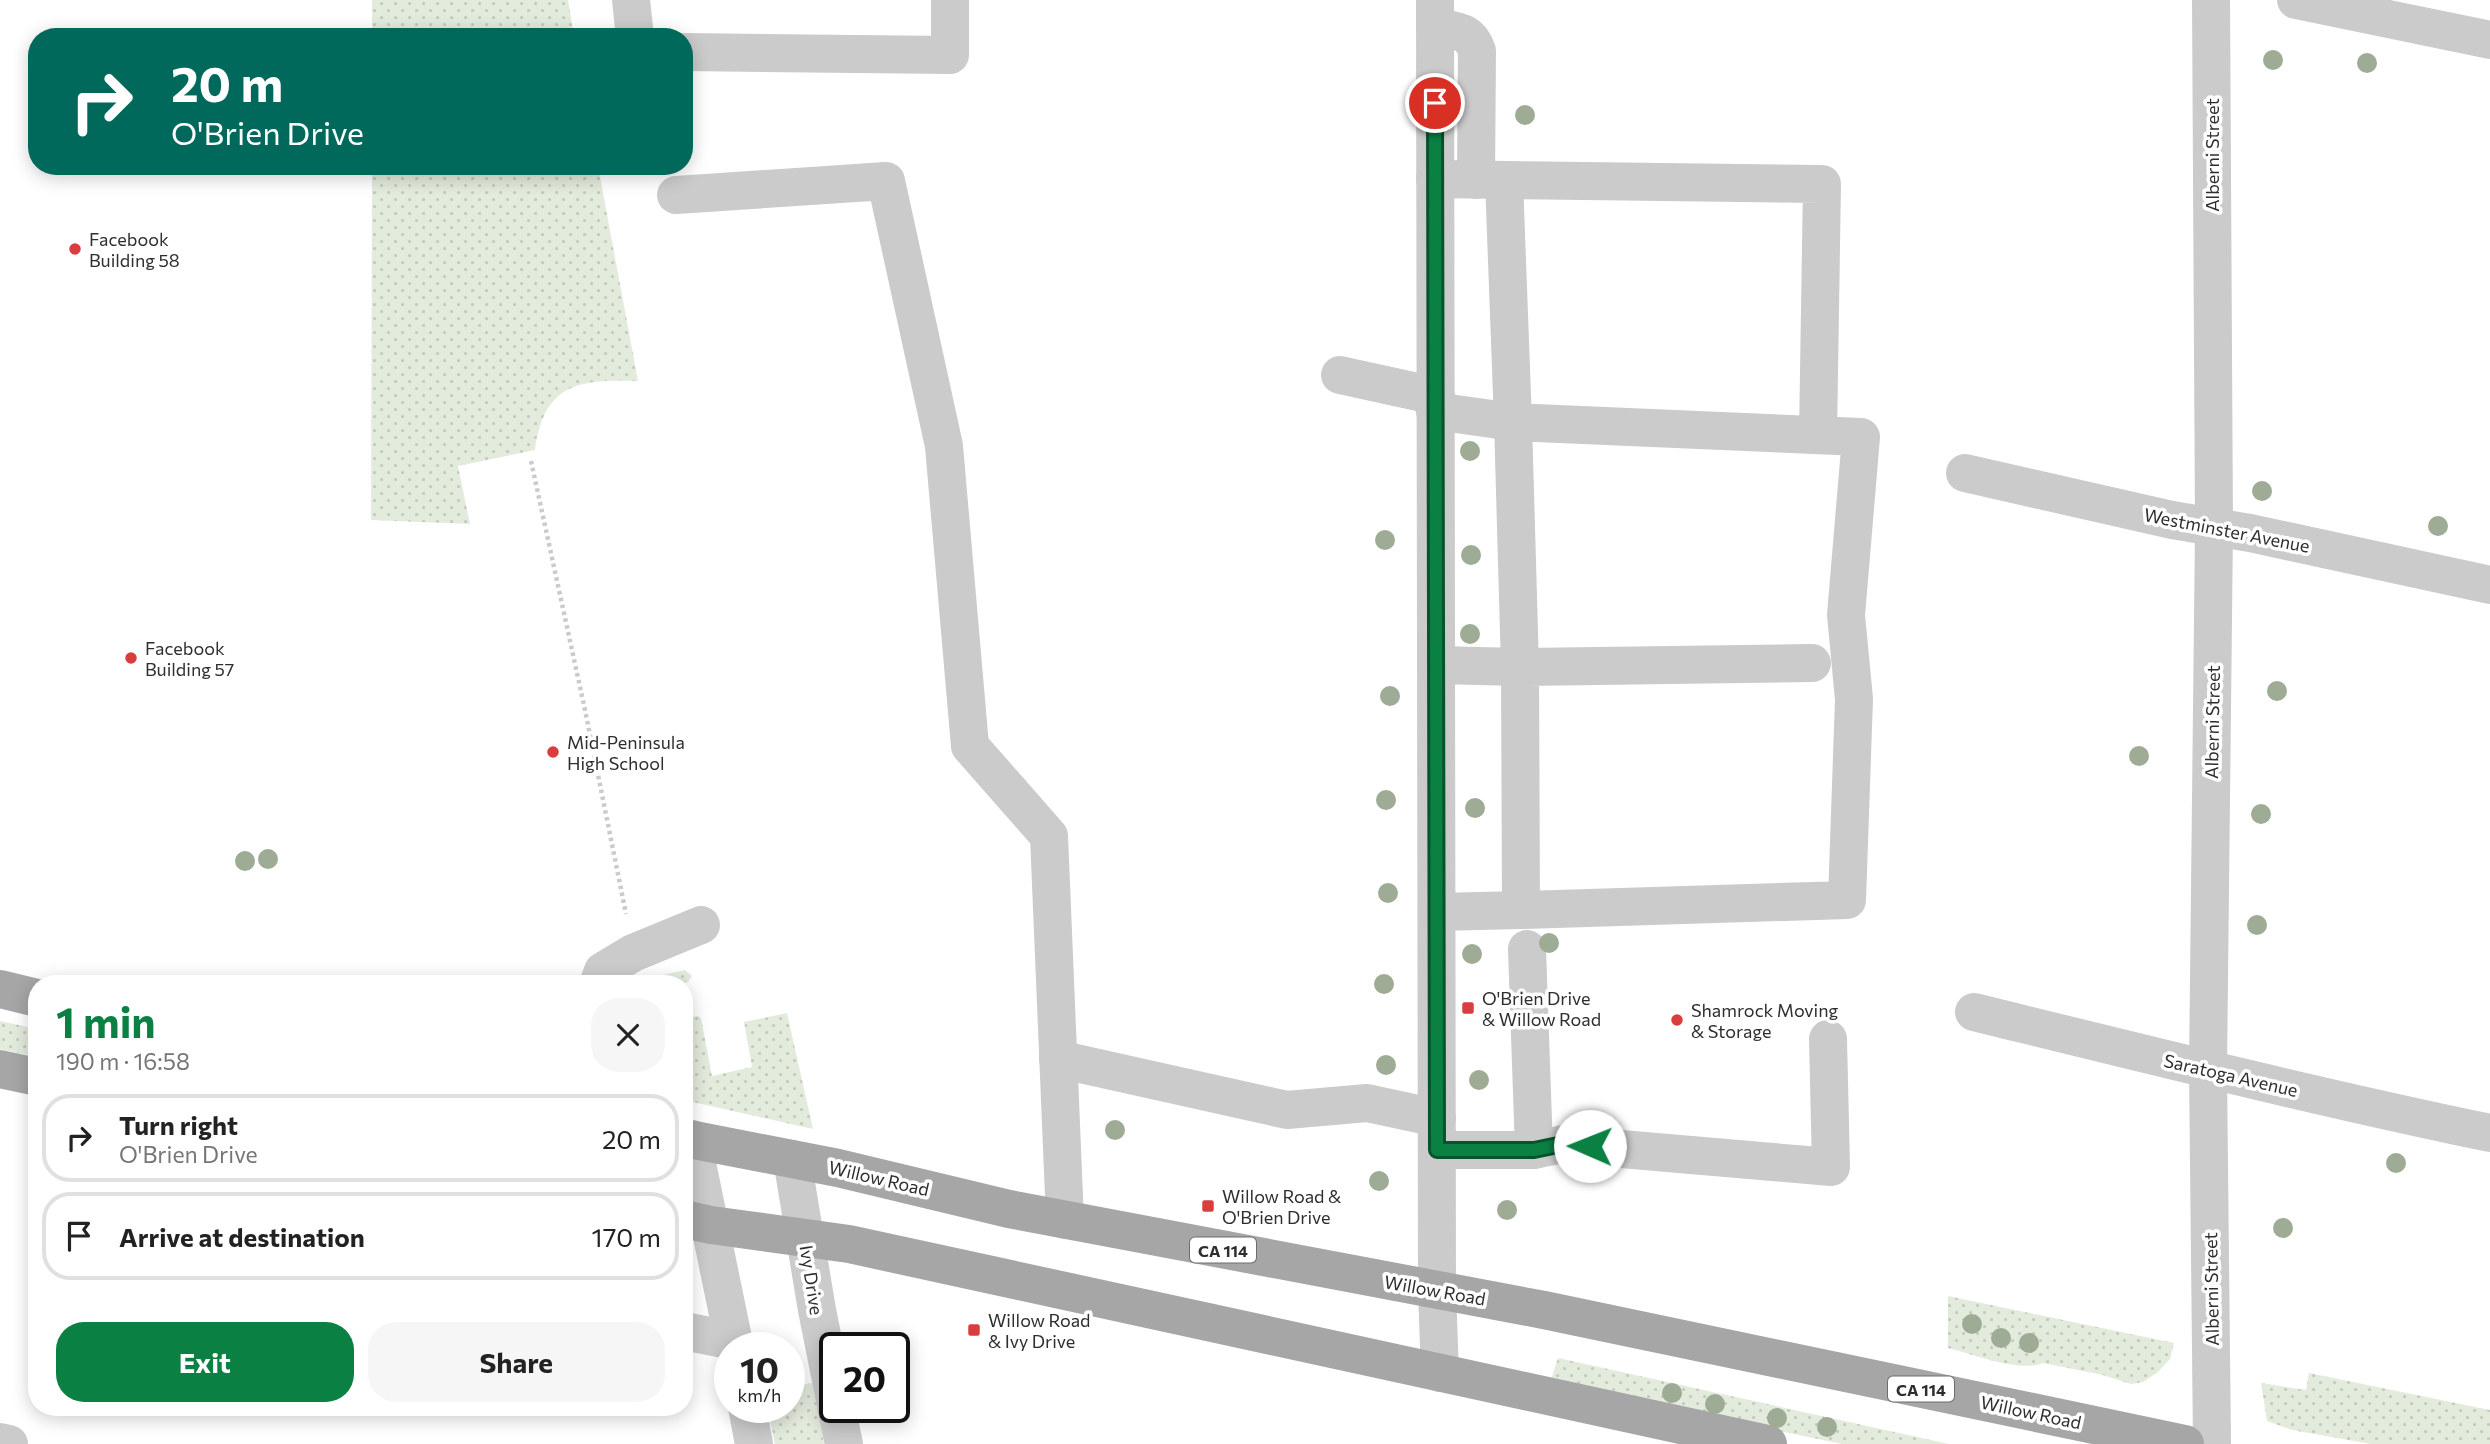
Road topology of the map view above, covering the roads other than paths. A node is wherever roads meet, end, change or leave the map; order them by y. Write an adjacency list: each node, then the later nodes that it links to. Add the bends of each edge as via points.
1 (632, 0): 6 (street)
2 (950, 0): 8 (street, via 950,55)
3 (2211, 0): 17 (street, Alberni Street)
4 (2297, 0): 7 (street)
5 (1435, 14): 9 (street); 10 (street, via 1474,40)
6 (634, 28)
7 (2490, 40)
8 (693, 52)
9 (1435, 178): 10 (street); 13 (street)
10 (1490, 180): 14 (street); 15 (street, via 1822,184)
11 (676, 195): 31 (street, via 886,181 944,446 970,746 1049,836)
12 (1340, 375): 13 (street)
13 (1435, 403): 14 (street); 20 (street)
14 (1513, 422): 15 (street); 21 (street)
15 (1818, 435): 22 (street, via 1861,437 1846,615 1854,699 1847,900)
16 (1965, 473): 17 (street, Westminster Avenue)
17 (2214, 528): 18 (street, Westminster Avenue); 33 (street, Alberni Street)
18 (2490, 585)
19 (1812, 663): 21 (street)
20 (1436, 665): 21 (street); 23 (street)
21 (1520, 667): 22 (street)
22 (1521, 910): 23 (street)
23 (1437, 912): 36 (street)
24 (701, 925): 26 (street, via 634,953)
25 (1527, 949): 38 (street)
26 (601, 975)
27 (0, 989): 28 (main road)
28 (28, 996)
29 (1974, 1012): 33 (street, Saratoga Avenue)
30 (1828, 1039): 38 (street, via 1831,1167 1563,1144)
31 (1058, 1059): 36 (street, via 1287,1110 1367,1103); 41 (street)
32 (0, 1069): 34 (main road)
33 (2208, 1070): 35 (street, Saratoga Avenue); 58 (street, Alberni Street)
34 (28, 1075)
35 (2490, 1133)
36 (1437, 1134): 38 (street); 44 (street)
37 (693, 1139): 39 (main road, Willow Road / CA 114)
38 (1534, 1150)
39 (792, 1159): 41 (main road, Willow Road / CA 114); 43 (street, Ivy Drive)
40 (693, 1180): 42 (street)
41 (1065, 1220): 44 (main road, Willow Road / CA 114)
42 (698, 1222): 43 (main road); 45 (street)
43 (805, 1237): 46 (street, Ivy Drive); 49 (main road)
44 (1437, 1290): 49 (street); 57 (main road, Willow Road / CA 114)
45 (731, 1332)
46 (822, 1332)
47 (693, 1333): 48 (street)
48 (714, 1339)
49 (1440, 1373): 56 (main road)
50 (750, 1423): 54 (street)
51 (839, 1423): 55 (street)
52 (0, 1442): 53 (street)
53 (9, 1444)
54 (754, 1444)
55 (844, 1444)
56 (1768, 1444)
57 (2185, 1444)
58 (2212, 1444)

